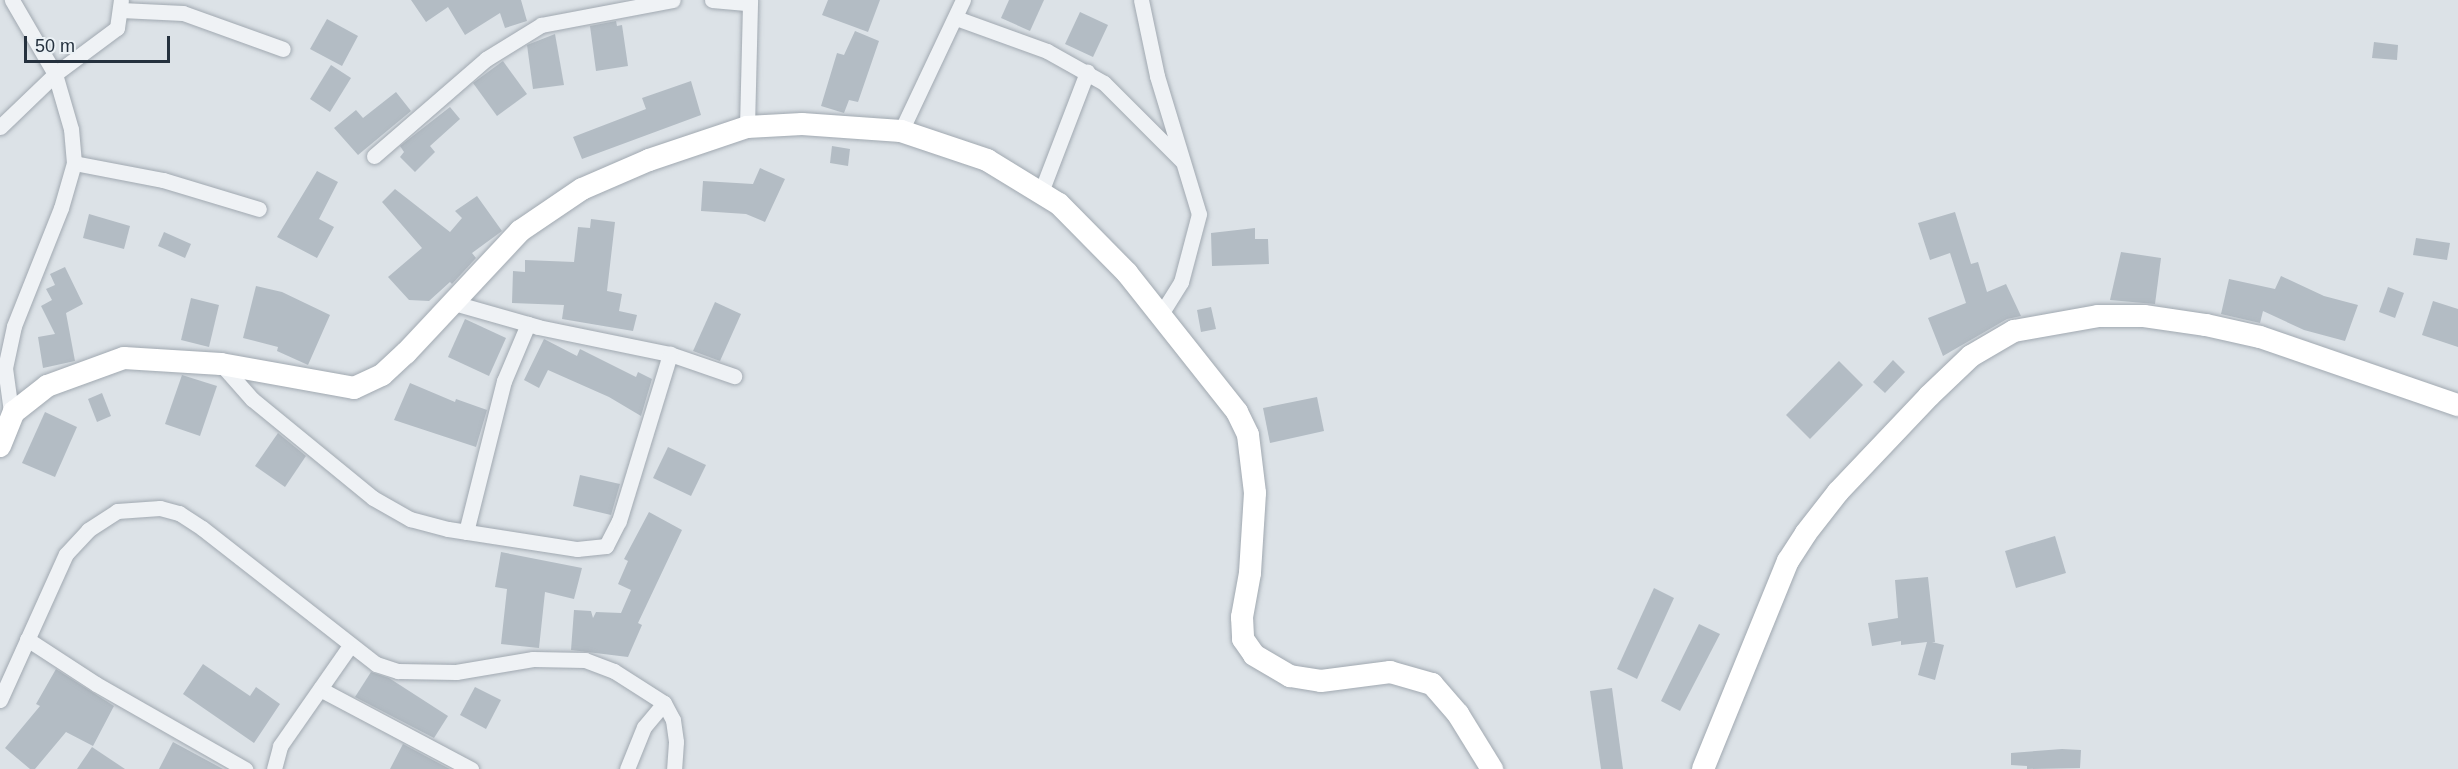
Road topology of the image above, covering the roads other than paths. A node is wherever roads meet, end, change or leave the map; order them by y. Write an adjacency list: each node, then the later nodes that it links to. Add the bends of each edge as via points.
1 (12, 0): 11 (street)
2 (673, 0): 15 (street, via 541,25 486,59)
3 (712, 0): 6 (street)
4 (963, 0): 8 (street)
5 (1141, 0): 17 (street, via 1157,76)
6 (749, 2): 13 (street)
7 (121, 5): 9 (street, via 183,13); 11 (street, via 117,28)
8 (956, 18): 10 (street, via 1002,32); 14 (street)
9 (283, 49)
10 (1087, 72): 17 (street, via 1104,83); 18 (street)
11 (55, 74): 12 (street); 16 (street, via 71,129)
12 (0, 127)
13 (747, 127): 14 (main road, via 802,124); 20 (main road, via 649,160 582,189 520,231)
14 (901, 131): 18 (main road, via 987,160)
15 (374, 156)
16 (74, 163): 19 (street, via 164,180); 27 (street, via 61,208 14,326 5,368)
17 (1184, 164): 21 (street, via 1199,214 1181,282)
18 (1041, 192): 21 (main road, via 1089,231)
19 (259, 209)
20 (454, 303): 22 (street); 24 (main road, via 382,375 354,388)
21 (1161, 314): 40 (main road, via 1237,412 1248,435 1255,493 1250,573 1242,617 1243,639 1254,655 1290,676 1322,681 1390,672 1432,684 1458,714)
22 (528, 324): 23 (street); 29 (street, via 504,381)
23 (670, 354): 25 (street); 29 (street, via 619,521 606,546 577,549)
24 (221, 364): 27 (main road, via 124,358 47,386 14,412); 29 (street, via 252,399 373,498 410,519)
25 (734, 376)
26 (2458, 405): 41 (main road, via 2260,337 2206,325 2144,316 2098,316 2014,331 1971,356 1929,396 1838,492 1806,533 1788,561)
27 (12, 419): 28 (main road)
28 (0, 446)
29 (466, 532)
30 (27, 639): 31 (street, via 66,554 88,530 117,511 144,507 179,513 202,528); 33 (street); 35 (street, via 96,684)
31 (349, 647): 32 (street); 34 (street, via 376,664 398,671 456,672 533,659 585,660 614,671)
32 (320, 689): 36 (street, via 280,746); 37 (street)
33 (0, 700)
34 (664, 703): 38 (street, via 644,727); 39 (street, via 673,720)
35 (245, 769)
36 (274, 769)
37 (471, 769)
38 (627, 769)
39 (674, 769)
40 (1492, 769)
41 (1703, 769)

